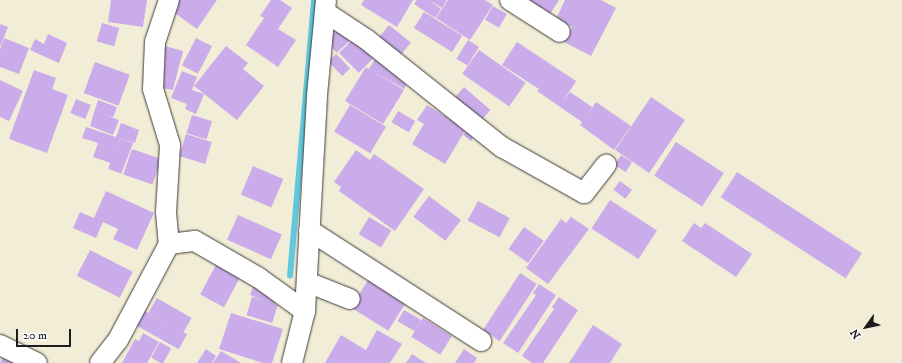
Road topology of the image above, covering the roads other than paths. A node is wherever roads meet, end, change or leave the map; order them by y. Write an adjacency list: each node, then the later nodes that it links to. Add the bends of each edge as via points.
1 (168, 0): 7 (street, via 155,42 153,89 170,145 166,212)
2 (510, 0): 4 (street)
3 (326, 6): 5 (street, via 502,147 584,194); 6 (street, via 317,95)
4 (560, 32)
5 (606, 165)
6 (310, 230): 8 (street); 11 (street)
7 (169, 244): 10 (street, via 196,241 259,278); 14 (street, via 118,340)
8 (307, 282): 9 (street); 10 (street)
9 (350, 298)
10 (305, 311): 15 (street)
11 (481, 341)
12 (0, 345): 13 (street)
13 (37, 363)
14 (100, 363)
15 (292, 363)

